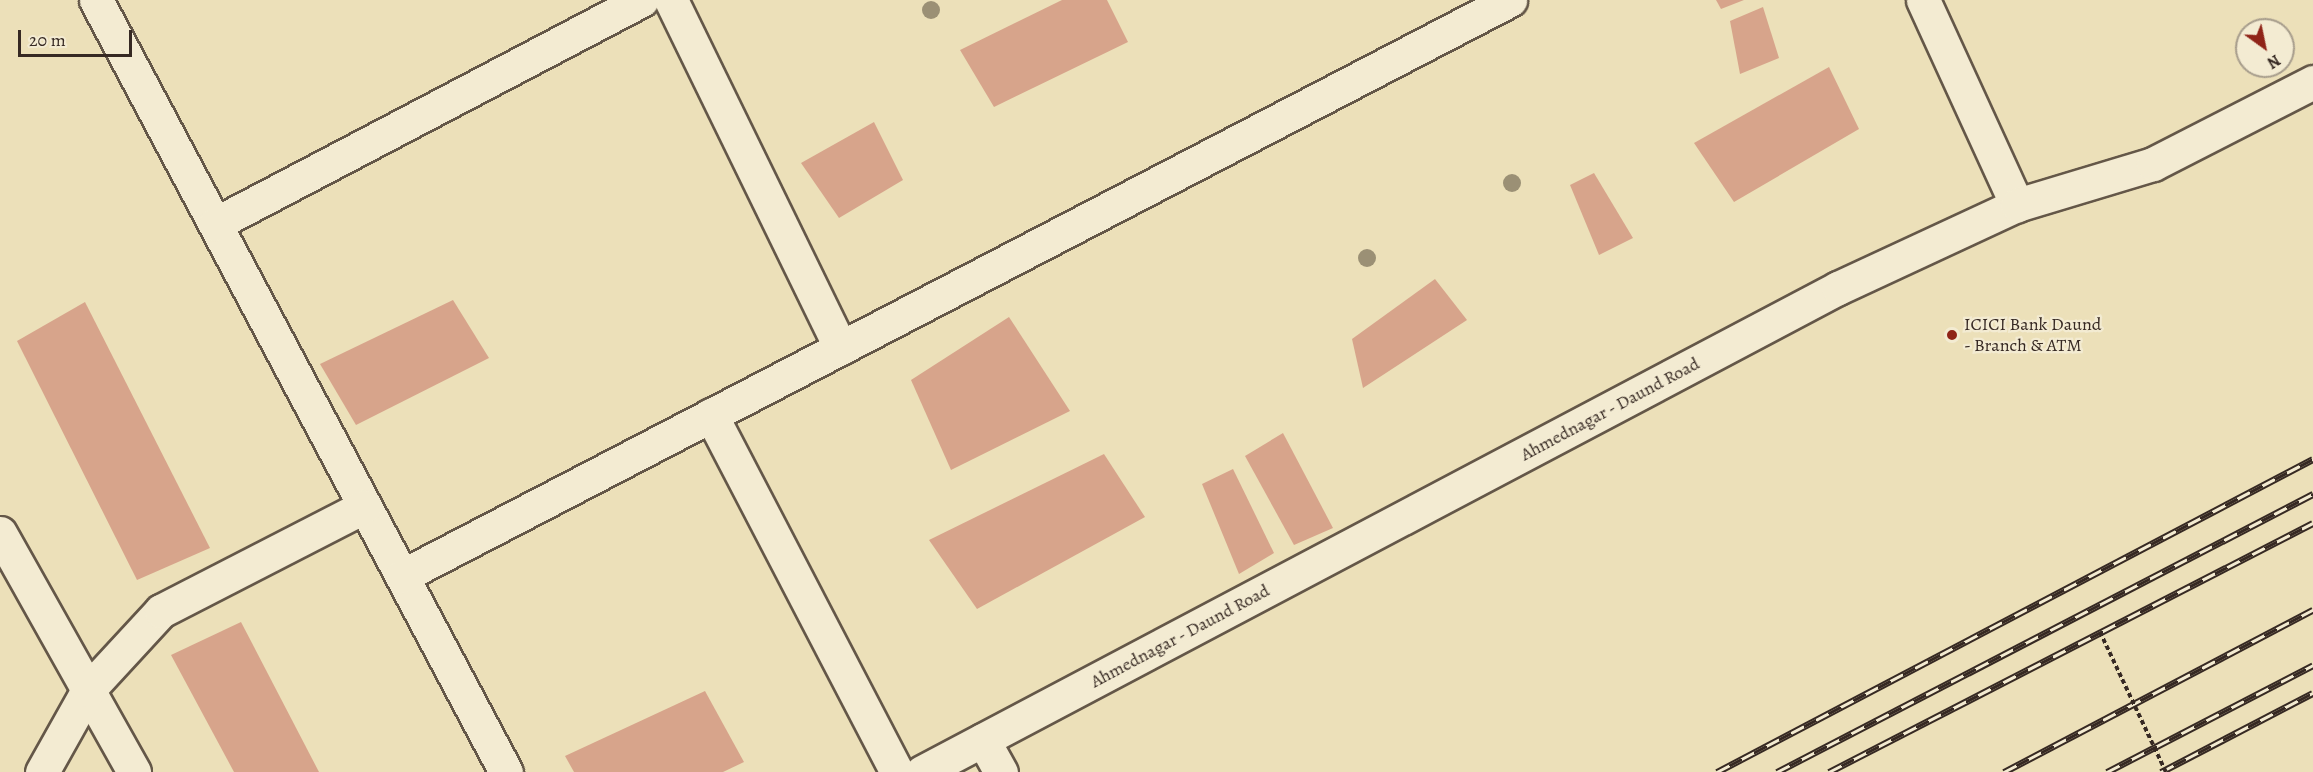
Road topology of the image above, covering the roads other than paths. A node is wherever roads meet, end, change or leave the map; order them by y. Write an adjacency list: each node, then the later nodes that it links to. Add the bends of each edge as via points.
1 (96, 0): 8 (street)
2 (642, 0): 8 (street)
3 (671, 0): 9 (street)
4 (1510, 0): 9 (street)
5 (1923, 0): 7 (street)
6 (2313, 82): 7 (street, Ahmednagar - Daund Road, via 2153,164)
7 (2017, 205): 15 (street, Ahmednagar - Daund Road, via 1838,288)
8 (215, 224): 11 (street)
9 (841, 348): 10 (street)
10 (711, 415): 13 (street); 19 (street)
11 (365, 506): 13 (street); 14 (street, via 161,611)
12 (0, 533): 14 (street)
13 (402, 576): 18 (street)
14 (88, 690): 16 (street); 17 (street)
15 (983, 740): 20 (street, Ahmednagar - Daund Road); 21 (street)
16 (42, 772)
17 (134, 772)
18 (506, 772)
19 (897, 772)
20 (922, 772)
21 (1001, 772)

